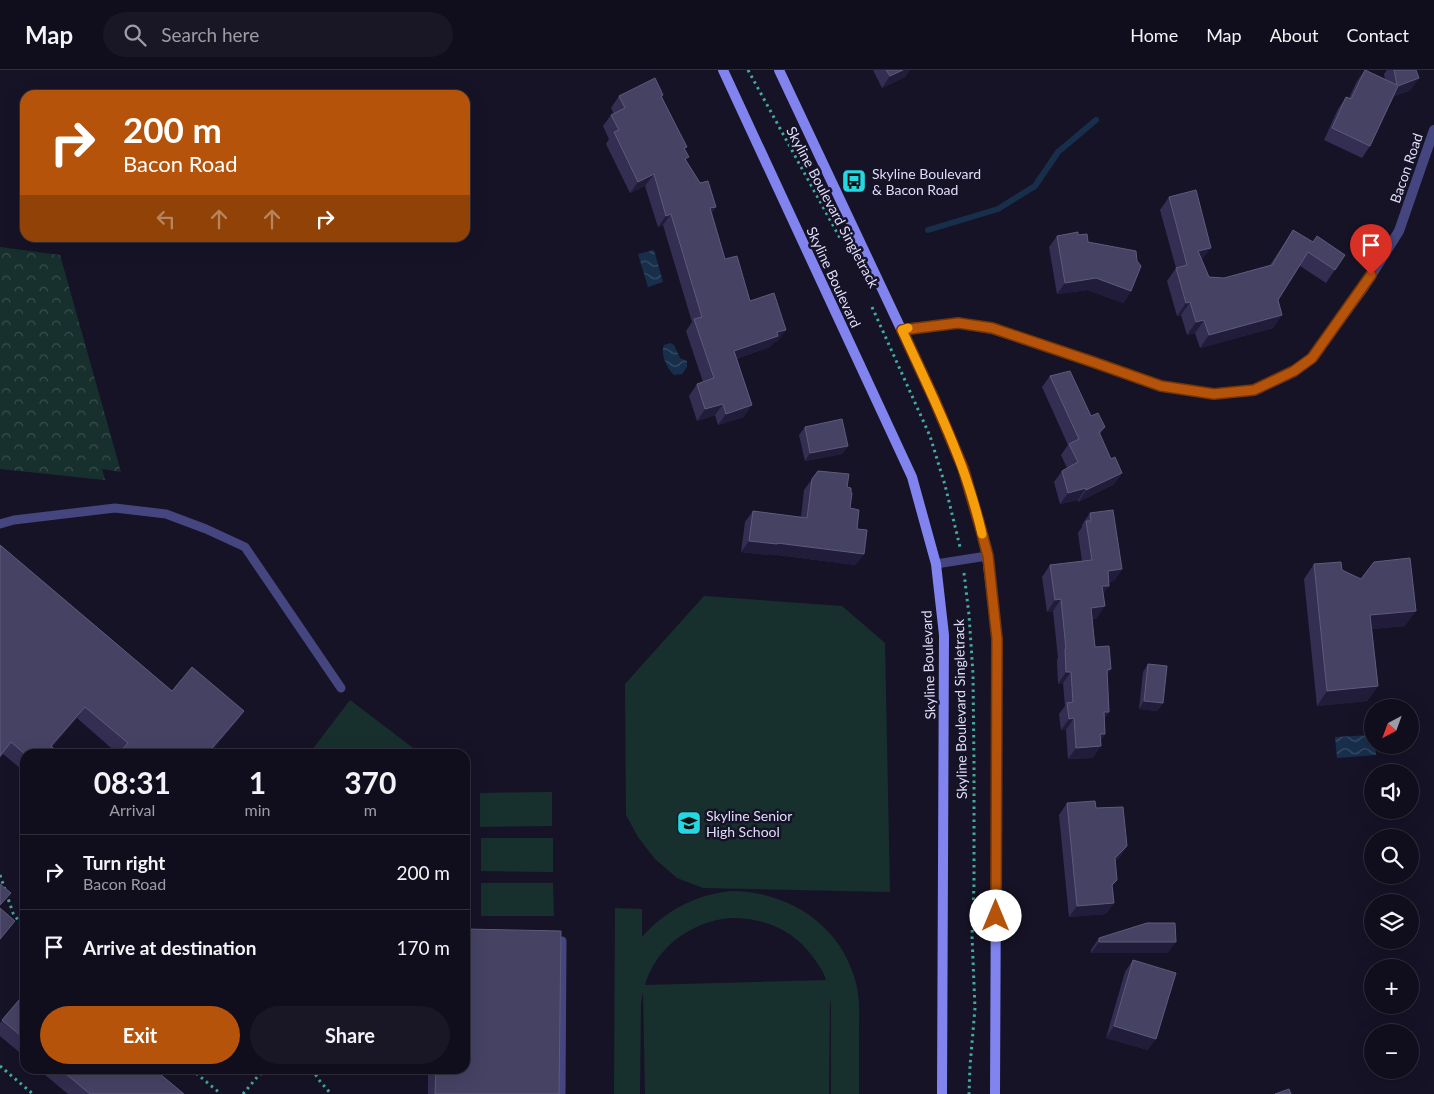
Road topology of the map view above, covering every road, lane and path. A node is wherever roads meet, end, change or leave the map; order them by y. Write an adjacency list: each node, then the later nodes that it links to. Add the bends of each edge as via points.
1 (723, 70): 11 (main road, Skyline Boulevard, via 912,477)
2 (748, 70): 5 (path, Skyline Boulevard Singletrack)
3 (779, 70): 7 (main road)
4 (1434, 130): 7 (street, Bacon Road, via 1399,231 1362,290 1312,358 1294,371 1254,390 1214,394 1161,386 992,328 958,323)
5 (842, 244)
6 (870, 302): 10 (path, Skyline Boulevard Singletrack, via 930,436)
7 (902, 330): 9 (main road, via 963,468)
8 (0, 524): 12 (lane, via 115,508 166,514 245,547)
9 (988, 556): 10 (lane); 27 (main road, via 997,639)
10 (962, 560): 11 (lane); 26 (path, Skyline Boulevard Singletrack, via 970,615 973,674 972,936 975,1008)
11 (936, 564): 25 (main road, Skyline Boulevard, via 944,635)
12 (341, 688)
13 (0, 875): 14 (path, via 13,913)
14 (20, 923)
15 (562, 941): 24 (lane)
16 (0, 1066): 20 (path)
17 (196, 1074): 21 (path)
18 (261, 1074): 22 (path)
19 (315, 1074): 23 (path)
20 (33, 1094)
21 (221, 1094)
22 (243, 1094)
23 (331, 1094)
24 (561, 1094)
25 (942, 1094)
26 (969, 1094)
27 (995, 1094)

